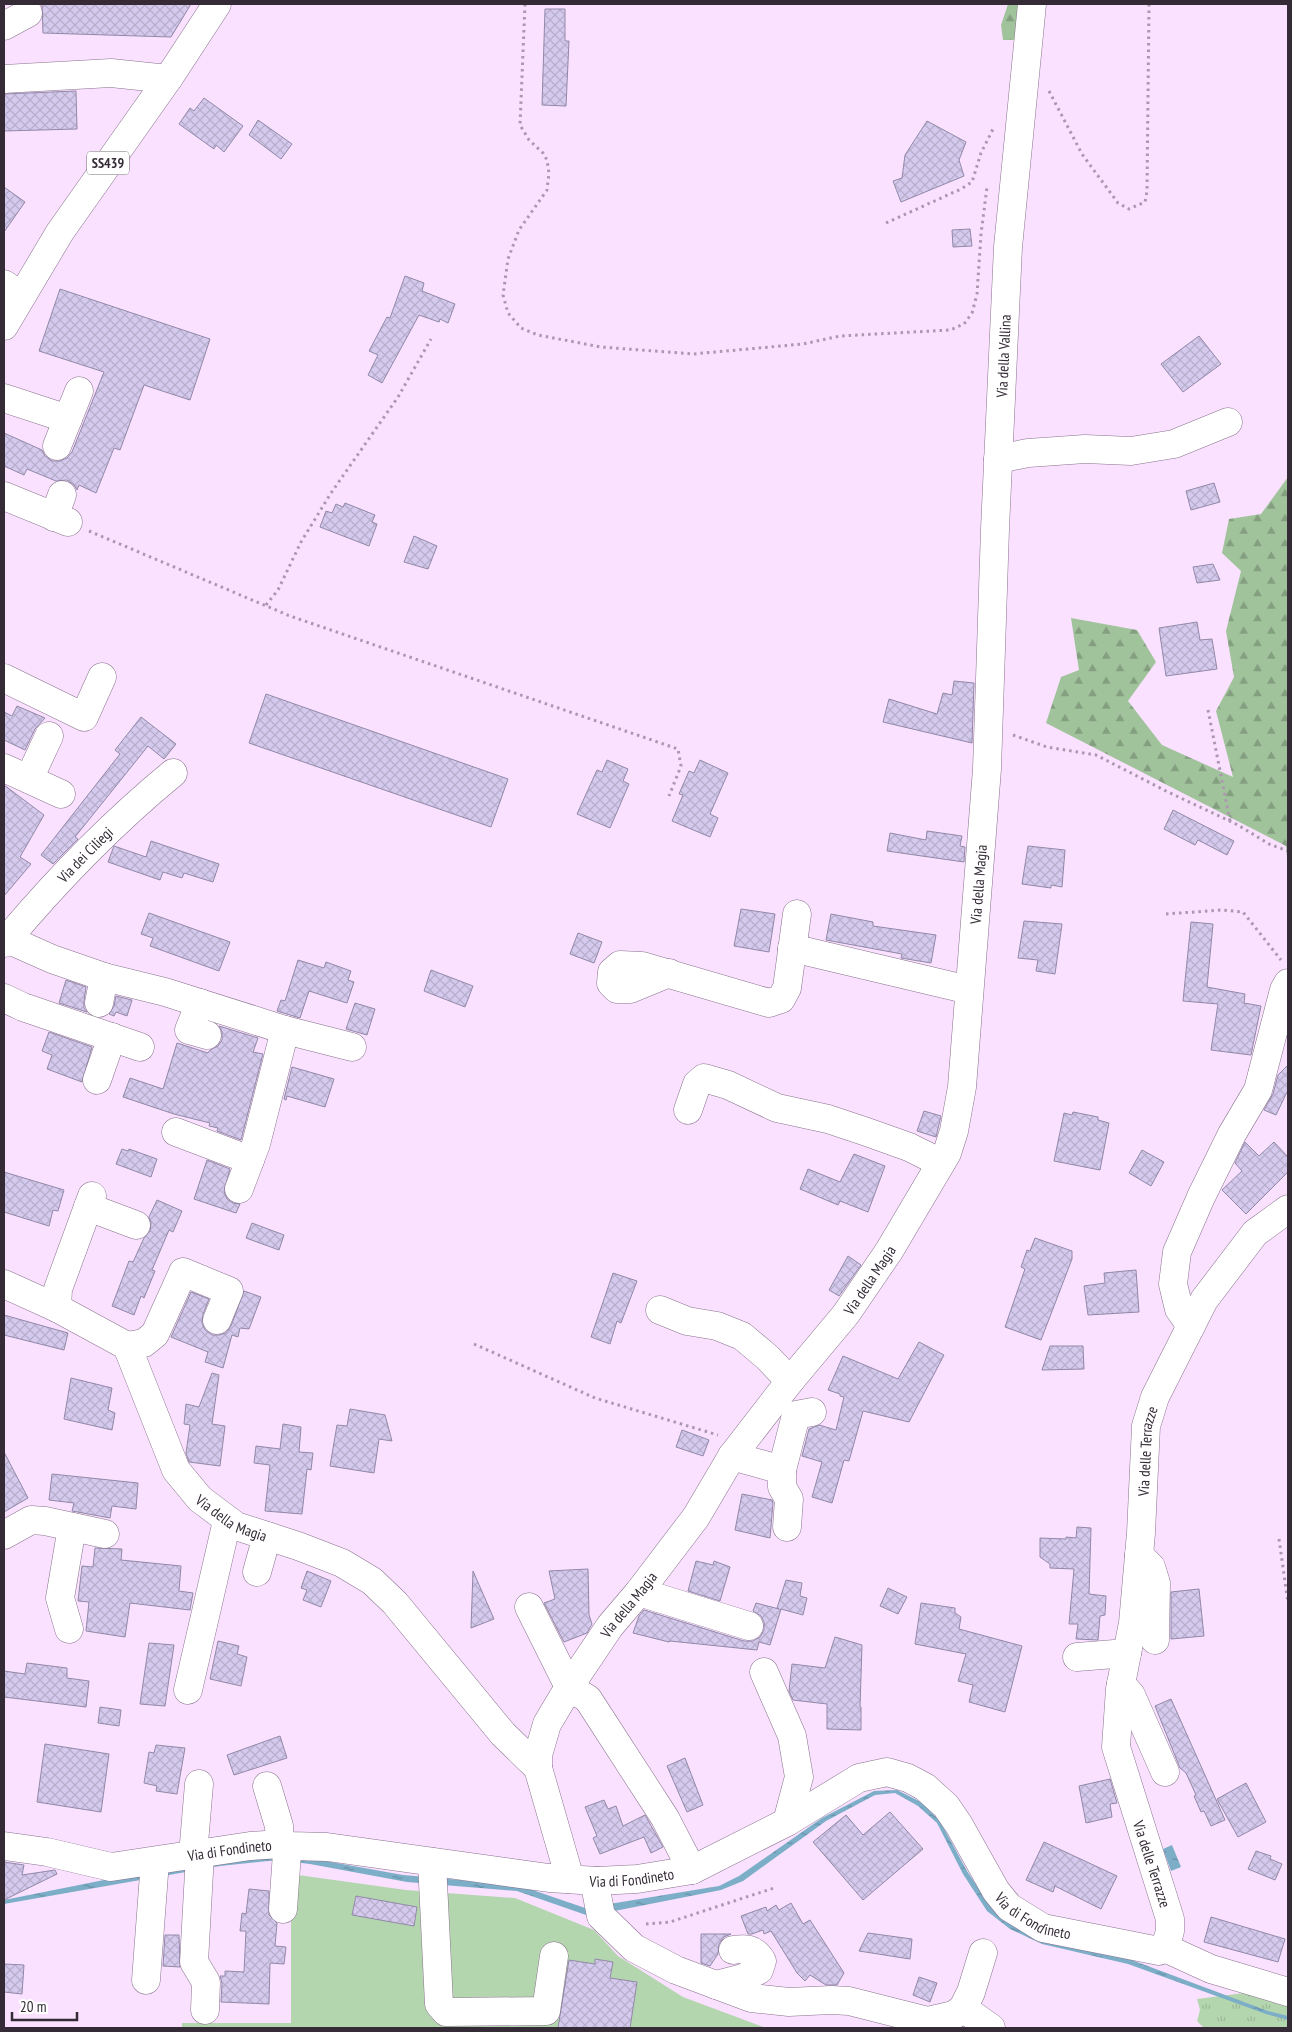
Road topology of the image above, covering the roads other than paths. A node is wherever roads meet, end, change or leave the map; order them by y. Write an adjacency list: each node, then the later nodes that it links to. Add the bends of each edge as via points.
1 (217, 4): 5 (street, SS439)
2 (1032, 4): 14 (street, Via della Vallina, via 1008,247)
3 (28, 13): 4 (street)
4 (4, 26)
5 (168, 79): 6 (street, via 112,74); 7 (street, SS439, via 60,232)
6 (4, 80)
7 (13, 290): 8 (street, SS439)
8 (4, 325)
9 (79, 392): 11 (street)
10 (4, 398): 11 (street)
11 (68, 419): 13 (street)
12 (1228, 422): 14 (street, via 1174,444 1139,450 1086,449 1028,453)
13 (57, 446)
14 (998, 459): 19 (street, Via della Vallina)
15 (4, 496): 16 (street)
16 (61, 511)
17 (102, 677): 18 (street, via 84,717)
18 (4, 678)
19 (989, 710): 31 (street, Via della Magia)
20 (49, 736): 23 (street)
21 (4, 768): 23 (street)
22 (172, 773): 26 (street, Via dei Ciliegi, via 139,801 43,896)
23 (30, 779): 24 (street)
24 (61, 794)
25 (797, 914): 27 (street)
26 (6, 941): 30 (street)
27 (792, 948): 29 (street, via 788,988 781,999 769,1003); 31 (street)
28 (1286, 973): 52 (street, via 1258,1090 1232,1134 1177,1252 1173,1284 1180,1309)
29 (669, 974)
30 (104, 977): 33 (street); 34 (street)
31 (969, 990): 44 (street, Via della Magia, via 962,1087 954,1131)
32 (4, 998): 37 (street)
33 (99, 1003)
34 (200, 1003): 35 (street); 36 (street, via 189,1030)
35 (285, 1030): 39 (street); 43 (street)
36 (207, 1035)
37 (112, 1037): 38 (street); 40 (street)
38 (140, 1047)
39 (352, 1047)
40 (97, 1080)
41 (688, 1110): 44 (street, via 697,1084 704,1078 728,1085 777,1108 864,1130)
42 (176, 1132): 43 (street)
43 (250, 1160): 45 (street)
44 (942, 1163): 54 (street, Via della Magia, via 846,1314)
45 (239, 1189)
46 (1288, 1209): 52 (street, Via delle Terrazze, via 1255,1233 1204,1300)
47 (136, 1225): 49 (street, via 90,1201 58,1289)
48 (4, 1284): 49 (street)
49 (57, 1308): 53 (street)
50 (660, 1310): 54 (street, via 742,1336)
51 (217, 1320): 53 (street, via 229,1291 183,1272 155,1334 144,1342)
52 (1191, 1326): 64 (street, Via delle Terrazze, via 1155,1396 1146,1426)
53 (128, 1346): 58 (street, Via della Magia, via 176,1470 200,1499)
54 (790, 1381): 56 (street, Via della Magia)
55 (812, 1412): 57 (street, via 796,1415)
56 (737, 1450): 57 (street); 66 (street, Via della Magia, via 696,1518)
57 (782, 1470): 60 (street, via 782,1487 789,1499)
58 (227, 1520): 63 (street, Via della Magia); 76 (street)
59 (72, 1527): 61 (street); 62 (street, via 31,1520); 69 (street, via 60,1598)
60 (787, 1527)
61 (105, 1534)
62 (4, 1535)
63 (268, 1536): 65 (street); 77 (street, Via della Magia, via 342,1563 372,1581 395,1602 503,1734)
64 (1139, 1555): 70 (street, via 1151,1567 1156,1583); 71 (street, Via delle Terrazze)
65 (257, 1572)
66 (640, 1592): 68 (street); 75 (street, Via della Magia, via 610,1626)
67 (529, 1607): 75 (street)
68 (749, 1626)
69 (69, 1630)
70 (1155, 1640)
71 (1128, 1653): 72 (street); 74 (street, Via delle Terrazze)
72 (1077, 1656)
73 (764, 1672): 81 (street, via 792,1736 799,1777)
74 (1121, 1684): 78 (street, via 1131,1695); 92 (street, Via delle Terrazze, via 1116,1747 1170,1919)
75 (569, 1687): 77 (street, Via della Magia, via 547,1724 538,1755); 86 (street, via 588,1699 665,1818)
76 (188, 1690)
77 (538, 1768): 88 (street, Via della Magia)
78 (1165, 1772)
79 (199, 1784): 84 (street)
80 (267, 1786): 83 (street)
81 (787, 1822): 86 (street, Via di Fondineto); 92 (street, Via di Fondineto, via 860,1778 887,1772 908,1778 926,1787 946,1806 996,1891 1009,1907 1043,1928 1159,1951)
82 (4, 1846): 85 (street, Via di Fondineto, via 111,1867)
83 (286, 1852): 84 (street, Via di Fondineto); 87 (street, Via di Fondineto, via 327,1847); 90 (street)
84 (198, 1861): 85 (street, Via di Fondineto); 98 (street, via 194,1962 206,1982)
85 (155, 1870): 95 (street)
86 (692, 1870): 89 (street, Via di Fondineto)
87 (433, 1875): 88 (street, Via di Fondineto); 94 (street, via 439,2004 446,2012 546,2011)
88 (570, 1878): 89 (street, Via di Fondineto)
89 (597, 1885): 96 (street, via 604,1920 634,1948 676,1970)
90 (283, 1909)
91 (734, 1943): 96 (street, via 728,1966)
92 (1165, 1948): 97 (street, via 1211,1969)
93 (983, 1953): 99 (street, via 971,1992)
94 (554, 1956)
95 (146, 1980)
96 (716, 1985): 99 (street, via 752,1998 850,2002 928,2021)
97 (1288, 1992)
98 (205, 2010)
99 (957, 2017): 100 (street)
100 (991, 2028)

